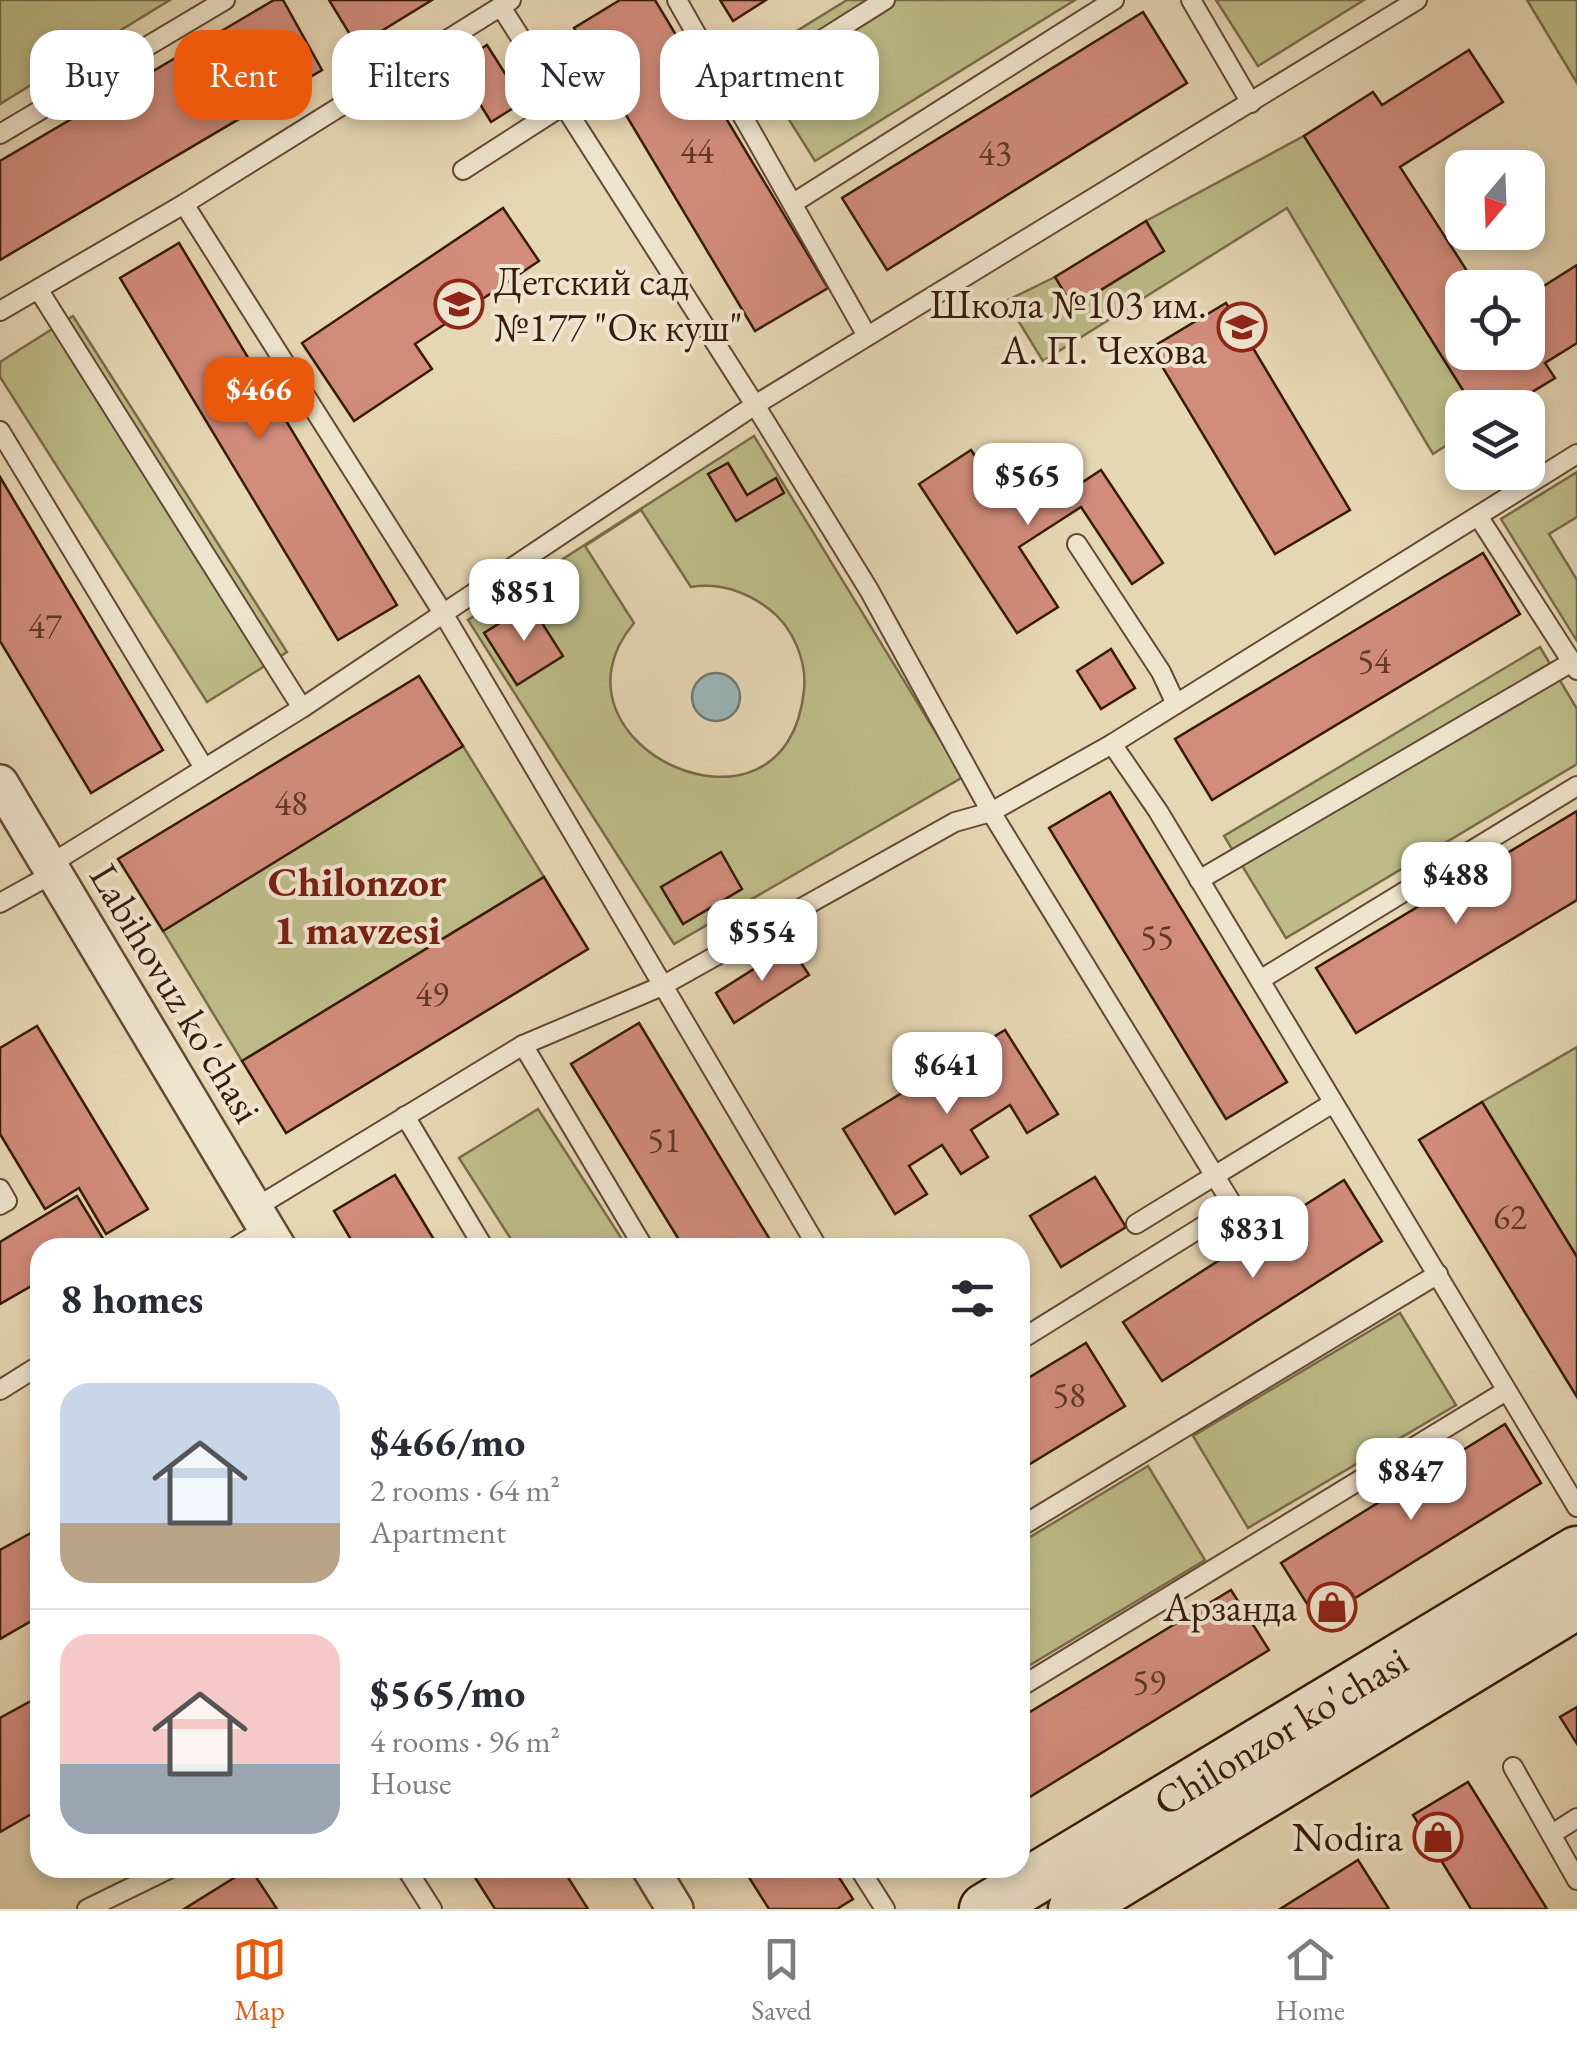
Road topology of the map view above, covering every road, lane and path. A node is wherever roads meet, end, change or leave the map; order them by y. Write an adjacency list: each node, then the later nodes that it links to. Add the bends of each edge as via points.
1 (225, 0): 15 (lane)
2 (677, 0): 9 (lane)
3 (885, 0): 10 (lane)
4 (1114, 0): 17 (lane)
5 (1191, 0): 11 (lane)
6 (1415, 0): 11 (lane)
7 (506, 4): 8 (lane); 18 (lane)
8 (521, 30)
9 (695, 30)
10 (837, 30)
11 (1251, 103): 21 (lane)
12 (541, 120): 16 (lane)
13 (574, 120): 22 (lane)
14 (748, 120): 17 (lane)
15 (0, 134)
16 (463, 170)
17 (794, 202): 21 (lane)
18 (184, 204): 19 (lane); 27 (lane)
19 (38, 289): 20 (lane); 30 (lane)
20 (0, 310)
21 (866, 334): 22 (lane)
22 (754, 404): 27 (lane); 35 (lane, via 869,590)
23 (0, 431): 32 (lane)
24 (1577, 454): 25 (lane)
25 (1478, 516): 28 (lane); 29 (lane)
26 (1077, 544): 29 (lane)
27 (443, 613): 30 (lane); 40 (lane)
28 (1574, 667): 37 (lane)
29 (1176, 704): 31 (lane)
30 (302, 708): 32 (lane)
31 (1112, 744): 35 (lane); 37 (lane)
32 (204, 768): 36 (lane)
33 (0, 783): 36 (street, Labihovuz ko'chasi)
34 (1577, 786): 39 (lane)
35 (991, 812): 40 (lane, via 955,822); 44 (lane)
36 (52, 869): 38 (lane); 48 (street, Labihovuz ko'chasi)
37 (1199, 880): 39 (lane)
38 (0, 904)
39 (1260, 980): 42 (lane)
40 (662, 986): 41 (lane); 51 (lane)
41 (523, 1045): 43 (lane); 50 (lane)
42 (1333, 1103): 44 (lane); 52 (lane)
43 (405, 1116): 48 (lane); 49 (lane)
44 (1214, 1178): 47 (lane); 53 (lane, via 1234,1208)
45 (0, 1189): 46 (lane, via 7,1201)
46 (0, 1205)
47 (1136, 1224)
48 (266, 1228)
49 (478, 1238)
50 (638, 1238)
51 (812, 1238)
52 (1438, 1274): 56 (lane); 58 (lane)
53 (1030, 1334)
54 (30, 1371): 55 (lane)
55 (0, 1390)
56 (1506, 1391): 57 (lane); 61 (lane)
57 (1577, 1507)
58 (1030, 1521)
59 (1577, 1552): 74 (main road, Chilonzor ko'chasi)
60 (1577, 1603): 75 (main road, Chilonzor ko'chasi)
61 (1030, 1681)
62 (1513, 1767): 64 (lane)
63 (1577, 1818): 64 (lane)
64 (1552, 1834): 69 (lane)
65 (151, 1878): 70 (lane)
66 (412, 1878): 71 (lane)
67 (656, 1878): 72 (street)
68 (865, 1878): 73 (lane)
69 (1577, 1880)
70 (87, 1909)
71 (432, 1909)
72 (675, 1909)
73 (885, 1909)
74 (985, 1909)
75 (1074, 1909)

